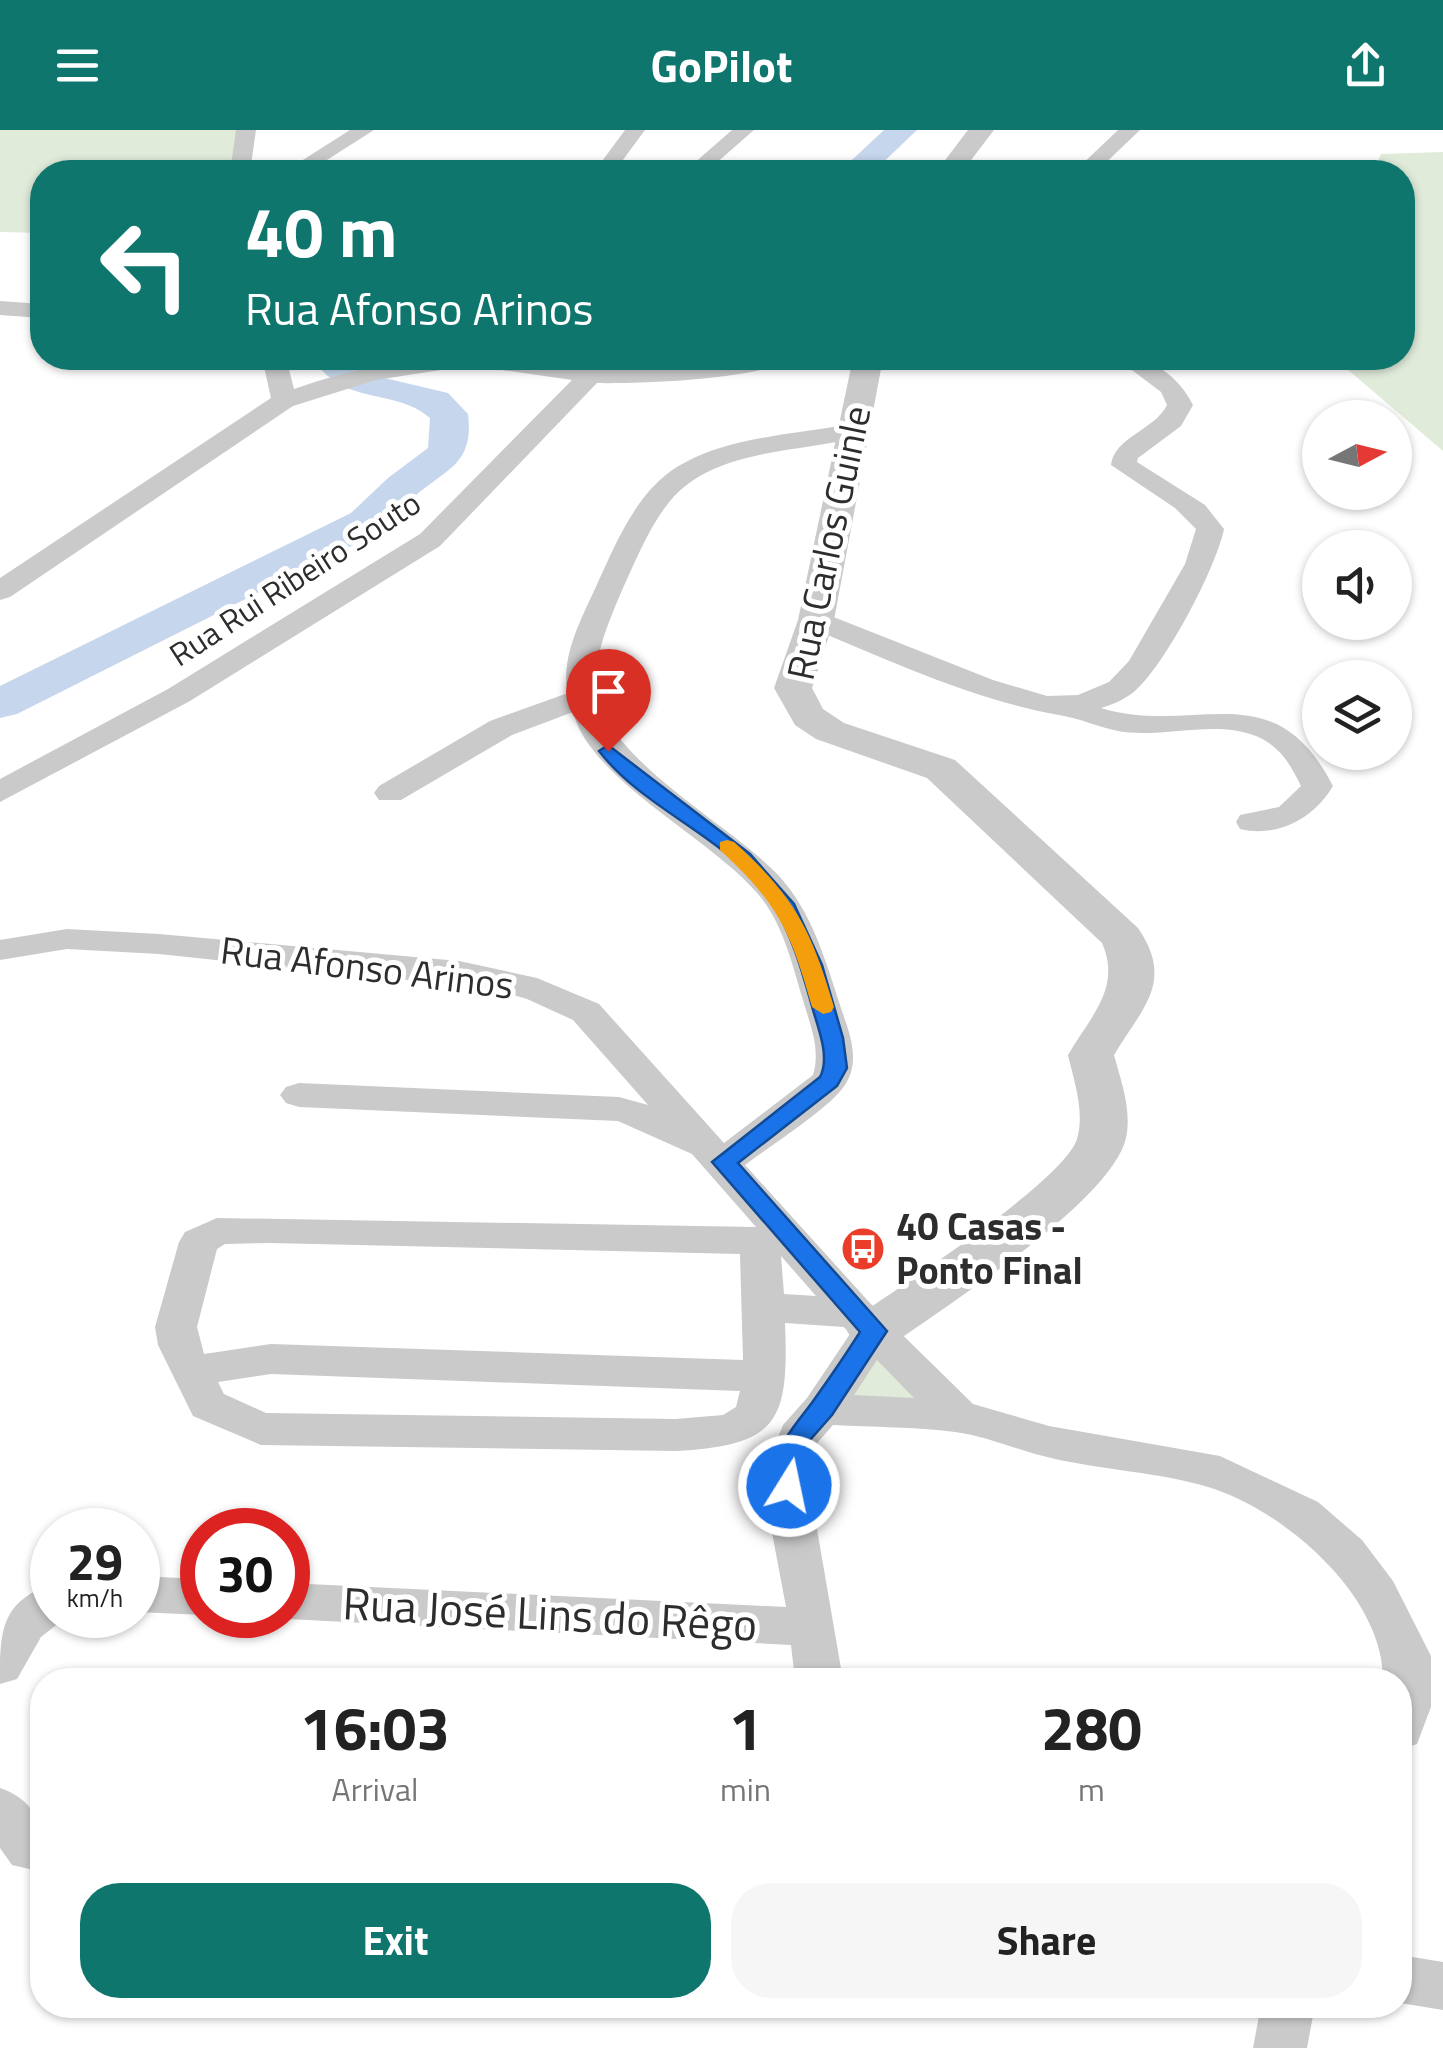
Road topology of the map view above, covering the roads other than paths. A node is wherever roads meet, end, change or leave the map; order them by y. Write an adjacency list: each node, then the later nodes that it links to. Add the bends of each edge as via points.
1 (246, 130): 7 (street)
2 (364, 130): 8 (street)
3 (635, 130): 9 (street)
4 (744, 130): 10 (street)
5 (980, 130): 11 (street)
6 (1130, 130): 12 (street)
7 (242, 160)
8 (314, 160)
9 (613, 160)
10 (708, 160)
11 (958, 160)
12 (1097, 160)
13 (0, 308): 14 (street)
14 (30, 311)
15 (277, 370): 22 (street)
16 (406, 370): 22 (street)
17 (557, 370): 21 (street)
18 (724, 370): 21 (street)
19 (865, 370): 23 (street, Rua Carlos Guinle)
20 (1146, 370): 27 (street, via 1172,388 1180,405 1172,420 1125,455 1124,465 1206,520 1208,545 1124,686)
21 (591, 375): 28 (street, Rua Rui Ribeiro Souto, via 430,540 179,695)
22 (284, 402): 24 (street)
23 (850, 432): 25 (street, Rua Carlos Guinle); 26 (street, via 722,458 687,472 660,495 609,585 588,640 580,673)
24 (0, 591)
25 (816, 620): 27 (street, via 1005,694); 35 (street, Rua Carlos Guinle, via 793,688 809,718 941,769 1088,902 1122,936 1135,960 1129,996 1091,1055 1104,1127 1089,1162 1047,1203)
26 (584, 698): 29 (street, via 501,728); 33 (street, via 608,751 634,778 767,882 811,965 836,1068 829,1081)
27 (1067, 707): 30 (street, via 1132,724 1243,723 1288,738 1310,764 1317,786 1293,816)
28 (0, 792)
29 (390, 793)
30 (1252, 822)
31 (0, 950): 33 (street, Rua Afonso Arinos, via 67,939 159,944 503,979 553,993 586,1012)
32 (300, 1095): 33 (street, via 620,1109)
33 (720, 1158): 35 (street, Rua Afonso Arinos)
34 (767, 1307): 35 (street); 36 (street, via 759,1240 218,1231 199,1242 176,1327); 37 (street)
35 (865, 1322): 38 (street); 39 (street, Rua Afonso Arinos)
36 (192, 1371): 37 (street, via 288,1360); 37 (street, via 208,1404 261,1429 676,1435 717,1432 752,1418 761,1403)
37 (761, 1376)
38 (822, 1409): 39 (street); 42 (street, via 798,1436 788,1466)
39 (958, 1416): 45 (street, Rua Afonso Arinos, via 1049,1442 1220,1472 1302,1514 1346,1553 1376,1594)
40 (310, 1603): 42 (street, Rua José Lins do Rêgo)
41 (30, 1619): 43 (street)
42 (813, 1626): 44 (street)
43 (0, 1664)
44 (818, 1668)
45 (1407, 1668)
46 (0, 1809): 47 (street)
47 (30, 1843)
48 (1412, 1981): 49 (street)
49 (1443, 1986)
50 (1286, 2018): 51 (street)
51 (1280, 2048)

